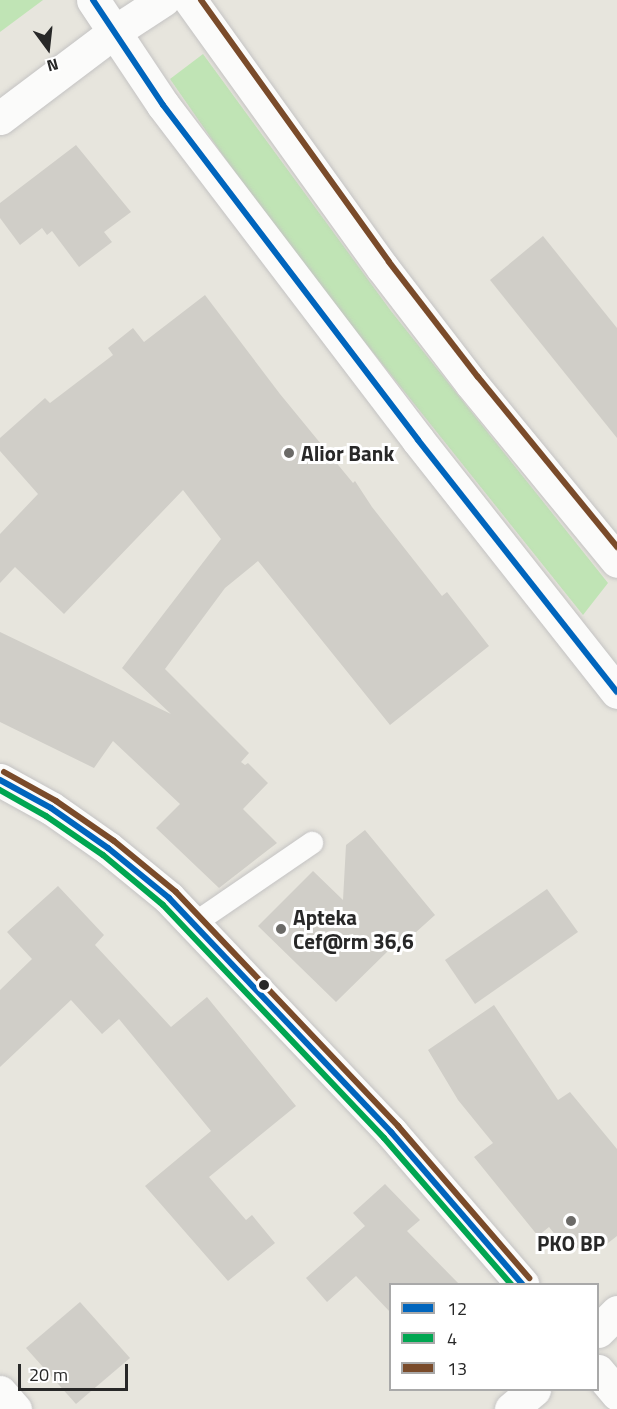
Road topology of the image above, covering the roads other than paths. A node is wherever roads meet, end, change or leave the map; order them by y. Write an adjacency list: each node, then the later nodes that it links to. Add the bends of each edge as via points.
1 (93, 0): 4 (street)
2 (163, 0): 4 (street)
3 (190, 0): 6 (street, via 444,348)
4 (114, 32): 5 (street); 7 (street, via 163,105 411,431)
5 (0, 118)
6 (617, 561)
7 (617, 692)
8 (0, 780): 10 (street, via 51,808 108,848)
9 (312, 843): 10 (lane)
10 (195, 923): 11 (street, via 391,1132)
11 (521, 1283)
12 (617, 1312): 13 (street)
13 (599, 1329)
14 (599, 1373): 17 (street)
15 (532, 1391): 19 (street)
16 (0, 1392): 18 (street)
17 (617, 1394)
18 (15, 1409)
19 (511, 1409)

